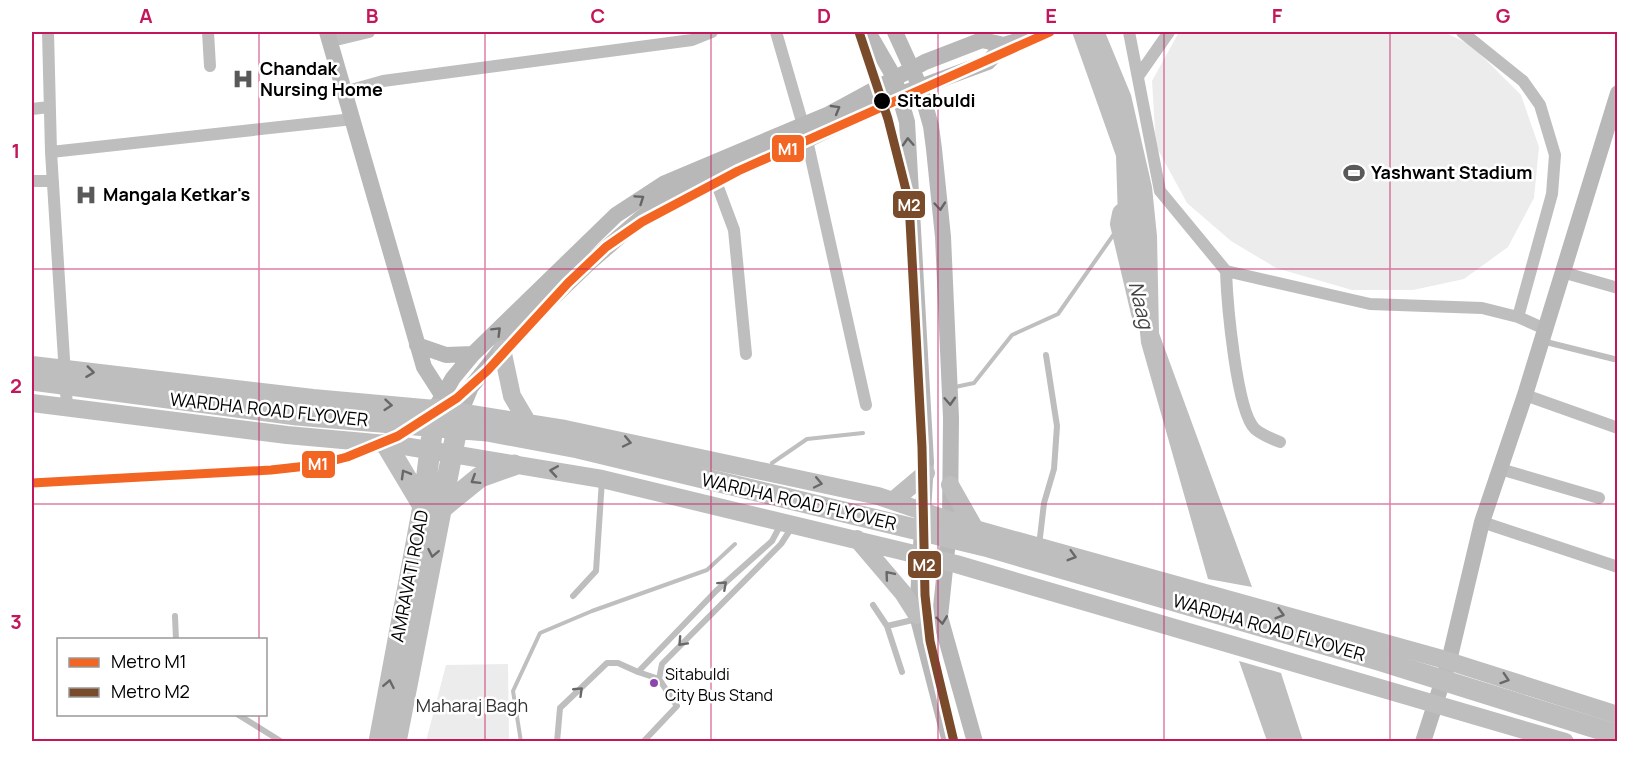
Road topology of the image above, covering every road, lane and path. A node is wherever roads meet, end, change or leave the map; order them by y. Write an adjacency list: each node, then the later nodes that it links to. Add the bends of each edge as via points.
1 (48, 32): 22 (street)
2 (208, 32): 14 (street)
3 (369, 32): 12 (street, via 340,39)
4 (712, 32): 19 (street, via 692,40 383,81)
5 (776, 32): 26 (street)
6 (868, 32): 17 (street)
7 (896, 32): 15 (street)
8 (1046, 32): 13 (street)
9 (1129, 32): 16 (street)
10 (1169, 32): 16 (street)
11 (1462, 32): 34 (street, via 1523,81 1540,105 1555,155 1552,194)
12 (328, 33): 19 (street)
13 (1004, 45): 15 (street, via 982,40); 18 (street, via 988,62)
14 (210, 66)
15 (913, 68): 17 (street); 18 (street)
16 (1139, 75): 31 (street, via 1160,191)
17 (894, 77): 21 (street); 26 (street, one-way to 17)
18 (920, 87): 21 (street); 61 (street, one-way to 61, via 931,126 943,237)
19 (344, 92): 24 (street)
20 (1617, 93): 25 (street)
21 (901, 94): 26 (street); 59 (street, one-way to 21, via 907,122)
22 (49, 107): 23 (street); 27 (street)
23 (32, 109)
24 (353, 119): 27 (street); 36 (street)
25 (1612, 130): 32 (street)
26 (805, 132): 28 (street); 38 (street, one-way to 26, via 616,215 665,183); 48 (street)
27 (51, 152): 30 (street)
28 (715, 179): 37 (street, via 673,196 641,218); 39 (street, via 734,231)
29 (32, 181): 30 (street)
30 (53, 181): 43 (street)
31 (1226, 271): 34 (street, via 1370,304 1482,308); 53 (street, via 1235,364 1249,419 1255,429)
32 (1562, 272): 33 (street); 35 (street)
33 (1617, 288)
34 (1518, 317): 35 (street)
35 (1543, 335): 41 (lane); 46 (street)
36 (417, 345): 38 (street, via 446,355); 50 (street, via 424,368)
37 (502, 349): 50 (street, via 471,387); 51 (main road, via 512,396)
38 (473, 354): 50 (street)
39 (746, 354)
40 (1046, 355): 71 (lane, via 1057,426 1054,469 1044,503)
41 (1614, 359)
42 (32, 365): 43 (main road)
43 (64, 369): 49 (street); 50 (main road, one-way to 50, via 313,398)
44 (32, 380): 88 (highway, WARDHA ROAD FLYOVER, via 297,415 488,431 578,448 985,546 1378,660)
45 (32, 392): 98 (highway, WARDHA ROAD FLYOVER, via 452,440 555,456 956,552)
46 (1524, 395): 52 (street); 58 (street)
47 (32, 403): 49 (main road, WARDHA ROAD FLYOVER)
48 (866, 405)
49 (67, 407): 54 (main road, WARDHA ROAD FLYOVER)
50 (446, 407): 51 (main road); 55 (highway, AMRAVATI ROAD); 56 (highway, AMRAVATI ROAD)
51 (528, 423): 63 (main road, one-way to 63)
52 (1617, 428)
53 (1280, 442)
54 (386, 444): 55 (main road, WARDHA ROAD FLYOVER); 64 (highway, one-way to 54)
55 (430, 451): 56 (main road, WARDHA ROAD FLYOVER); 64 (highway, AMRAVATI ROAD)
56 (452, 454): 57 (main road, WARDHA ROAD FLYOVER); 64 (highway, AMRAVATI ROAD)
57 (514, 465): 60 (main road, WARDHA ROAD FLYOVER, one-way to 57); 64 (highway, one-way to 64, via 480,477)
58 (1500, 469): 62 (street); 68 (street)
59 (926, 473): 63 (main road); 65 (street)
60 (602, 479): 67 (main road, WARDHA ROAD FLYOVER); 75 (lane, via 596,571)
61 (950, 485): 66 (street); 69 (main road)
62 (1599, 498)
63 (894, 500): 65 (main road)
64 (432, 507): 90 (highway, AMRAVATI ROAD, one-way to 64); 91 (highway, AMRAVATI ROAD, one-way to 91)
65 (921, 511): 66 (main road); 72 (street)
66 (950, 521): 69 (main road); 73 (street)
67 (788, 522): 70 (main road, WARDHA ROAD FLYOVER); 82 (lane, one-way to 67); 84 (lane, one-way to 84, via 781,544 662,664)
68 (1482, 522): 74 (street); 81 (street)
69 (975, 529): 71 (main road)
70 (856, 538): 72 (main road, WARDHA ROAD FLYOVER); 78 (main road, one-way to 70, via 903,593)
71 (1039, 547): 81 (main road, one-way to 81)
72 (918, 555): 73 (main road, WARDHA ROAD FLYOVER); 78 (street)
73 (947, 562): 85 (main road, WARDHA ROAD FLYOVER); 95 (street, one-way to 95, via 940,617)
74 (1617, 567)
75 (573, 596)
76 (873, 605): 79 (lane)
77 (175, 616): 80 (lane)
78 (917, 617): 79 (lane); 94 (street)
79 (887, 626): 83 (lane)
80 (176, 638)
81 (1449, 661): 85 (street); 86 (main road, one-way to 86)
82 (638, 672): 84 (lane); 92 (lane, one-way to 82, via 561,708 607,663 618,663)
83 (902, 672)
84 (659, 679): 93 (lane, via 677,706)
85 (1435, 703): 96 (street); 97 (main road, WARDHA ROAD FLYOVER)
86 (1617, 715)
87 (240, 716): 89 (lane)
88 (1617, 735)
89 (282, 741)
90 (379, 741)
91 (396, 741)
92 (557, 741)
93 (643, 741)
94 (950, 741)
95 (975, 741)
96 (1423, 741)
97 (1565, 741)
98 (1596, 741)

